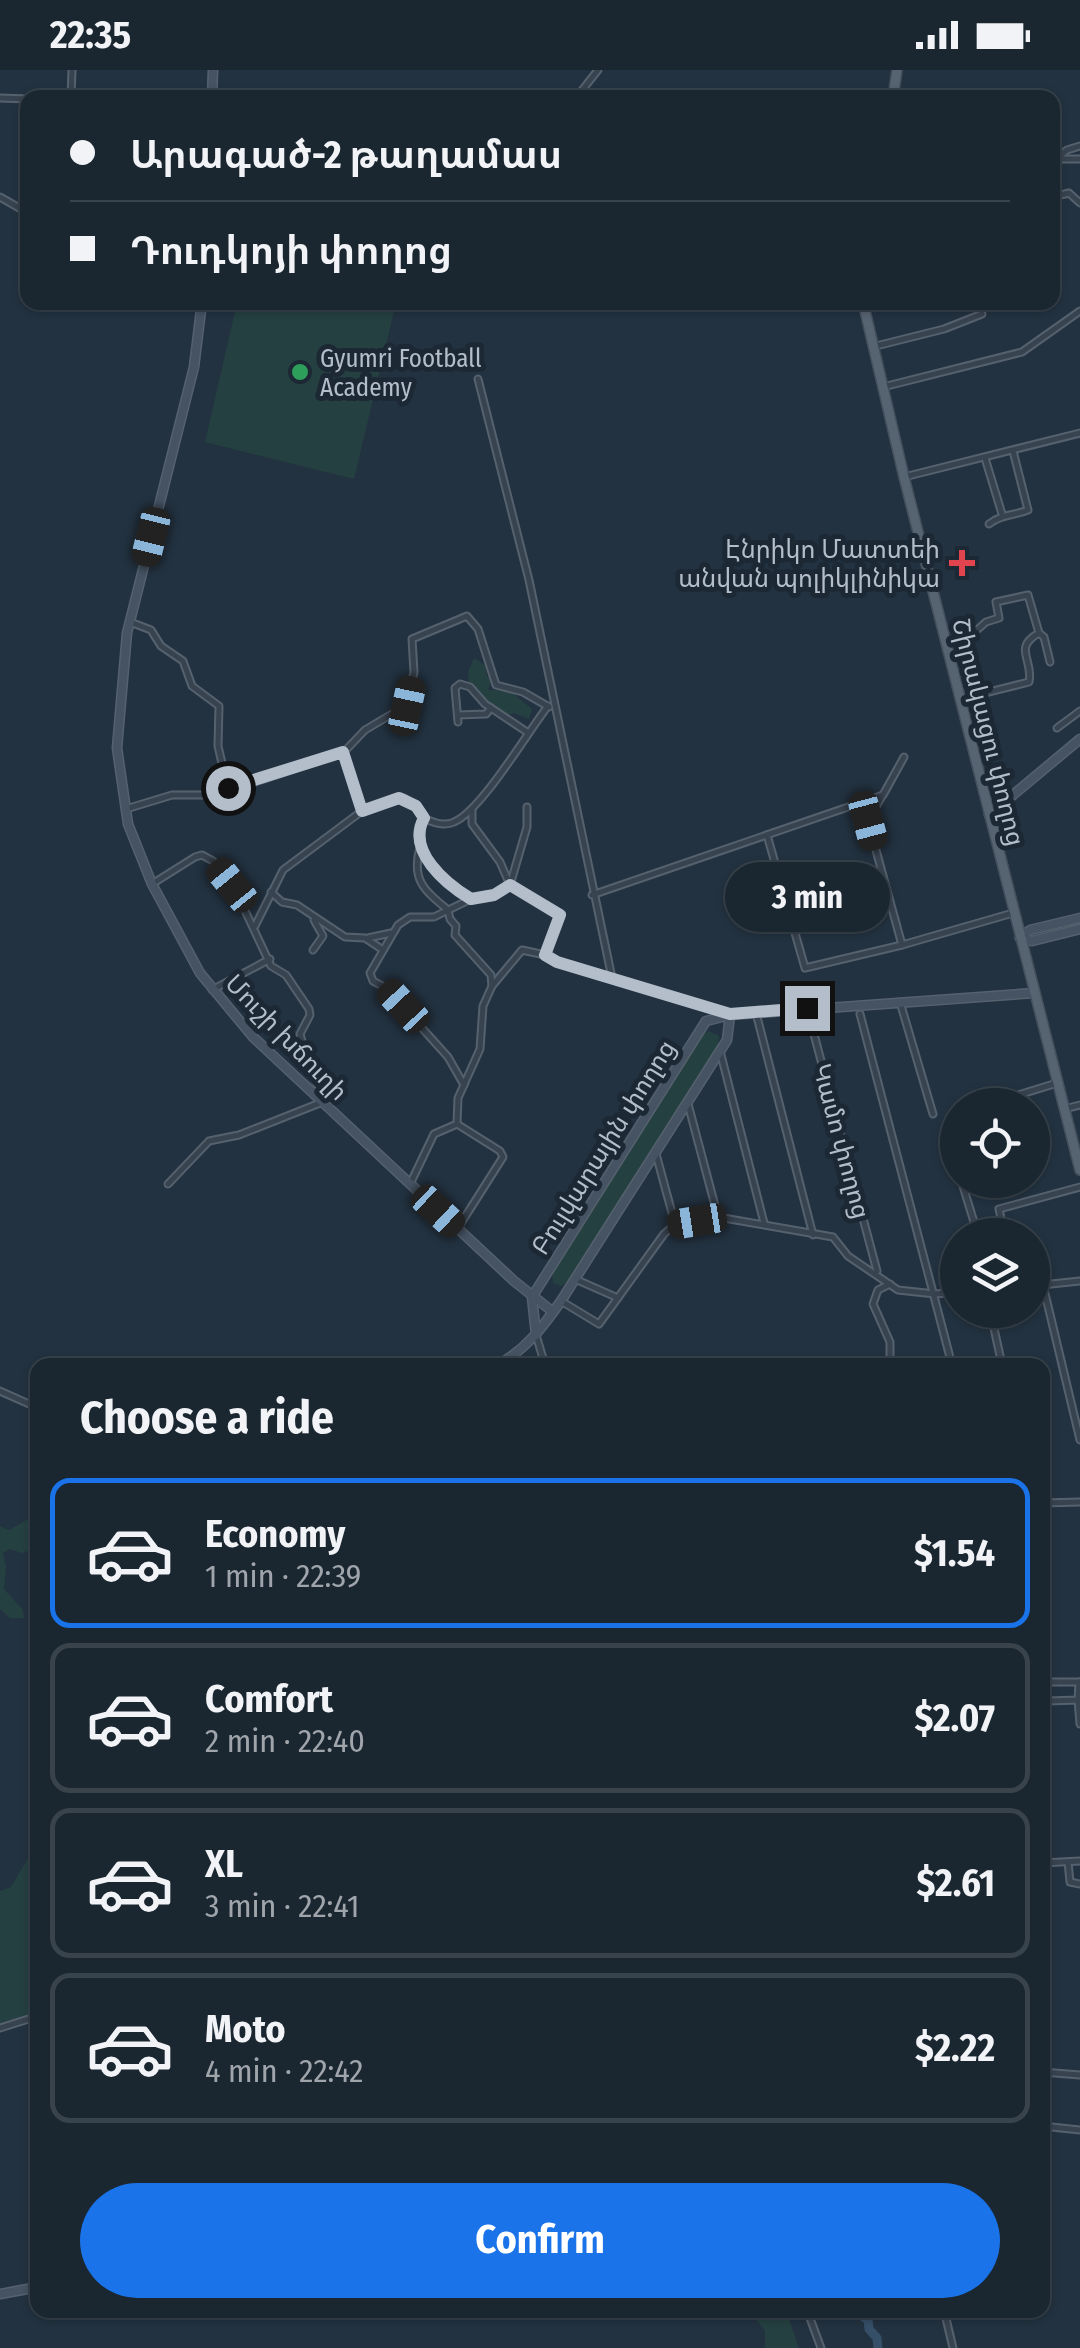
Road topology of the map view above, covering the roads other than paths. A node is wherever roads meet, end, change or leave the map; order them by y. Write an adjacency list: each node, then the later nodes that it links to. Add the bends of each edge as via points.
1 (598, 70): 2 (street)
2 (582, 90)
3 (201, 310): 16 (street, Մուշի խճուղի, via 194,368)
4 (865, 310): 7 (main road, Շիրակացու փողոց)
5 (1080, 311): 9 (street, via 1022,352)
6 (982, 314): 7 (street)
7 (873, 346): 9 (main road, Շիրակացու փողոց)
8 (478, 380): 22 (street, via 529,580)
9 (883, 387): 13 (main road, Շիրակացու փողոց)
10 (1080, 433): 11 (street)
11 (1013, 451): 12 (street); 14 (street, via 1028,510)
12 (985, 458): 13 (street); 14 (street)
13 (904, 477): 18 (main road, Շիրակացու փողոց)
14 (1002, 514): 15 (street)
15 (989, 524)
16 (130, 622): 29 (street, via 150,630 183,661 192,686 219,706 218,746); 33 (street, Մուշի խճուղի, via 117,748)
17 (1039, 633): 18 (street, via 1028,595 996,602 999,618); 19 (street); 20 (street, via 1024,648 1028,682)
18 (946, 637): 20 (main road, Շիրակացու փողոց)
19 (1050, 662)
20 (961, 699): 35 (main road, Շիրակացու փողոց)
21 (491, 708): 21 (street, via 458,718 455,688 470,687); 25 (street)
22 (551, 708): 25 (street); 27 (street, via 496,685 468,616 412,639 407,706 365,730); 42 (street)
23 (1080, 711): 24 (street)
24 (1057, 728)
25 (527, 732): 31 (street)
26 (1080, 739): 35 (street)
27 (343, 752): 29 (street); 34 (street)
28 (904, 757): 30 (street)
29 (228, 788): 33 (street)
30 (883, 795): 37 (street); 55 (street, via 868,821)
31 (474, 807): 36 (street, via 455,822); 40 (street, via 472,824)
32 (527, 807): 40 (street)
33 (125, 810): 39 (street, Մուշի խճուղի)
34 (362, 811): 36 (street, via 404,798); 41 (street, via 283,870)
35 (989, 814): 45 (main road, Շիրակացու փողոց)
36 (424, 818): 38 (street)
37 (768, 835): 42 (street); 55 (street, via 804,968)
38 (420, 848): 43 (street, via 449,886); 44 (street, via 418,879)
39 (152, 884): 48 (street, via 194,856 209,856); 62 (street, Մուշի խճուղի)
40 (510, 885): 43 (street); 58 (street, via 560,915)
41 (271, 892): 46 (street); 48 (street)
42 (592, 894): 60 (street)
43 (471, 899): 44 (street)
44 (448, 910): 50 (street, via 410,916); 61 (street, via 456,935)
45 (1013, 913): 53 (main road, Շիրակացու փողոց); 55 (street)
46 (313, 918): 51 (street); 54 (street)
47 (1080, 918): 53 (street)
48 (254, 927): 59 (street)
49 (1080, 929): 53 (street)
50 (393, 932): 52 (street); 57 (street)
51 (340, 933): 52 (street); 54 (street)
52 (365, 938): 57 (street)
53 (1020, 938): 63 (main road, Շիրակացու փողոց)
54 (321, 940): 56 (street)
55 (902, 945)
56 (313, 950)
57 (383, 950): 71 (street, via 370,977 448,1057)
58 (545, 955): 60 (street); 61 (street, via 522,950)
59 (270, 960): 62 (street); 74 (street, via 309,1008 300,1034 311,1075 324,1089)
60 (612, 978): 67 (street)
61 (492, 986): 71 (street, via 483,1006 480,1049)
62 (212, 990): 74 (street, Մուշի խճուղի)
63 (1034, 993): 64 (street); 70 (main road, Շիրակացու փողոց)
64 (900, 1002): 65 (street); 77 (street)
65 (807, 1008): 66 (street); 91 (street, Կամո փողոց)
66 (756, 1012): 67 (street); 90 (street)
67 (730, 1014): 69 (street, Բուլվարային փողոց); 98 (street, Բուլվարային փողոց, via 706,1022)
68 (860, 1014): 96 (street)
69 (720, 1051): 73 (street, Բուլվարային փողոց); 88 (street)
70 (1057, 1083): 72 (street); 76 (main road, Շիրակացու փողոց)
71 (464, 1084): 78 (street)
72 (1041, 1088)
73 (687, 1101): 80 (street, Բուլվարային փողոց); 85 (street)
74 (320, 1103): 82 (street, via 209,1142); 83 (street, Մուշի խճուղի)
75 (1080, 1105): 76 (street)
76 (1064, 1109): 79 (main road, Շիրակացու փողոց)
77 (933, 1114)
78 (456, 1124): 83 (street, via 434,1134); 89 (street, via 502,1157)
79 (1077, 1146): 81 (main road, Շիրակացու փողոց)
80 (655, 1151): 87 (street); 92 (street, Բուլվարային փողոց)
81 (1080, 1170)
82 (168, 1184)
83 (409, 1184): 89 (street, Մուշի խճուղի)
84 (1080, 1187): 86 (street, via 999,1209)
85 (718, 1217): 87 (street); 88 (street)
86 (1001, 1218)
87 (675, 1224): 99 (street)
88 (764, 1224): 90 (street)
89 (458, 1229): 98 (street, Մուշի խճուղի)
90 (813, 1235): 91 (street, via 832,1237)
91 (878, 1274): 94 (street)
92 (575, 1279): 99 (street); 100 (street, Բուլվարային փողոց)
93 (1080, 1281): 95 (street)
94 (890, 1284): 96 (street); 105 (street, via 878,1290 873,1304)
95 (1050, 1284)
96 (935, 1294): 97 (street); 108 (street)
97 (940, 1294)
98 (532, 1297): 102 (street, Մուշի խճուղի); 104 (street)
99 (618, 1298): 100 (street, via 599,1324)
100 (561, 1301): 102 (street, Բուլվարային փողոց)
101 (1050, 1311): 112 (street)
102 (553, 1312): 104 (street, Բուլվարային փողոց)
103 (994, 1328): 109 (street)
104 (536, 1335): 106 (street, Բուլվարային փողոց); 107 (street)
105 (890, 1356)
106 (510, 1358)
107 (543, 1358)
108 (950, 1358)
109 (1000, 1358)
110 (0, 1391): 111 (street)
111 (30, 1404)
112 (1080, 1440)
113 (1080, 1502): 114 (street)
114 (1050, 1503)
115 (1050, 1682): 116 (street)
116 (1080, 1682): 117 (street)
117 (1078, 1700): 118 (street); 119 (street)
118 (1050, 1701)
119 (1080, 1724)
120 (1068, 1862): 121 (street); 122 (street); 123 (street, via 1070,1882)
121 (1080, 1862)
122 (1050, 1863)
123 (1080, 1884)
124 (30, 2019): 125 (street)
125 (0, 2028)
126 (1050, 2072): 127 (street)
127 (1080, 2074)
128 (1050, 2127): 129 (street)
129 (1080, 2130)
130 (30, 2288): 131 (street)
131 (0, 2294)
132 (810, 2318): 134 (street)
133 (946, 2318): 135 (street)
134 (821, 2348)
135 (952, 2348)

